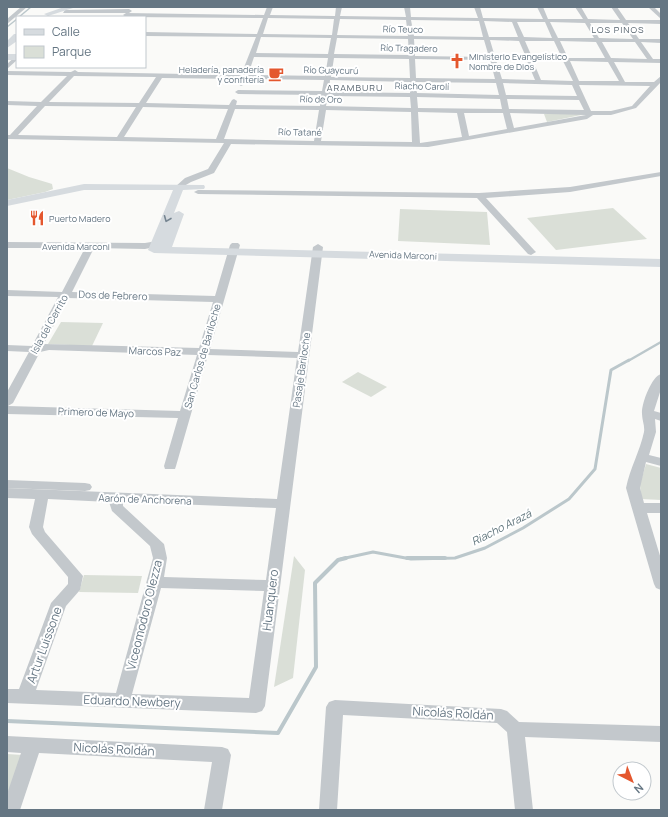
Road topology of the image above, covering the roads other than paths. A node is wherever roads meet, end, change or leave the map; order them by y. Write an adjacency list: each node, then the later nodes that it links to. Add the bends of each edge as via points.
1 (24, 7): 22 (street)
2 (54, 7): 12 (highway)
3 (270, 7): 14 (street)
4 (339, 7): 16 (street)
5 (407, 7): 17 (street)
6 (477, 7): 18 (street)
7 (540, 7): 20 (street)
8 (578, 7): 21 (street)
9 (614, 7): 23 (street)
10 (651, 7): 15 (street)
11 (68, 9): 12 (highway); 13 (street)
12 (45, 11)
13 (128, 13): 14 (street, via 234,14)
14 (266, 17): 16 (street); 26 (street)
15 (661, 17)
16 (338, 18): 17 (street); 28 (street)
17 (409, 19): 18 (street); 29 (street)
18 (481, 20): 19 (street); 30 (street)
19 (514, 20): 20 (street); 31 (street)
20 (547, 21): 21 (street); 32 (street)
21 (586, 21): 23 (street); 33 (street)
22 (7, 22)
23 (624, 22): 24 (street); 34 (street)
24 (661, 22)
25 (146, 34): 26 (street, Río Teuco)
26 (258, 36): 28 (street, Río Teuco); 39 (street)
27 (16, 37): 37 (highway)
28 (335, 37): 29 (street, Río Teuco); 40 (street)
29 (411, 38): 30 (street, Río Teuco); 42 (street)
30 (486, 39): 31 (street, Río Teuco); 43 (street)
31 (521, 39): 32 (street, Río Teuco); 44 (street)
32 (557, 40): 33 (street, Río Teuco); 45 (street)
33 (598, 40): 34 (street, Río Teuco); 46 (street)
34 (638, 41): 35 (street, Río Teuco); 47 (street)
35 (661, 41)
36 (16, 44): 38 (highway)
37 (7, 46)
38 (7, 51)
39 (252, 55): 40 (street, Río Tragadero); 54 (street)
40 (331, 56): 42 (street, Río Tragadero); 56 (street)
41 (16, 58): 49 (street)
42 (411, 58): 43 (street, Río Tragadero); 57 (street)
43 (492, 58): 44 (street, Río Tragadero); 58 (street)
44 (529, 59): 45 (street, Río Tragadero); 59 (street)
45 (566, 59): 46 (street, Río Tragadero); 60 (street)
46 (610, 60): 47 (street, Río Tragadero); 61 (street)
47 (651, 61): 48 (street, Río Tragadero)
48 (661, 61)
49 (7, 66)
50 (79, 68): 52 (street)
51 (7, 73): 52 (street, Río Guaycurú)
52 (73, 74): 53 (street, Río Guaycurú); 69 (street)
53 (160, 76): 54 (street, Río Guaycurú); 70 (street)
54 (244, 77): 56 (street, Río Guaycurú); 63 (street)
55 (661, 78): 62 (street)
56 (327, 79): 57 (street, Río Guaycurú); 64 (street)
57 (412, 80): 58 (street, Río Guaycurú); 65 (street)
58 (499, 81): 59 (street, Río Guaycurú); 66 (street)
59 (539, 82): 60 (street, Río Guaycurú)
60 (576, 82): 61 (street, Río Guaycurú); 67 (street)
61 (623, 83): 62 (street, Río Guaycurú)
62 (654, 84): 76 (street, Río de Oro, via 634,107)
63 (238, 92): 64 (street, Riacho Carolí); 71 (street)
64 (326, 93): 65 (street, Riacho Carolí); 72 (street)
65 (414, 94): 66 (street, Riacho Carolí); 73 (street)
66 (503, 96): 67 (street, Riacho Carolí); 75 (street)
67 (581, 98): 76 (street)
68 (7, 103): 69 (street, Río de Oro)
69 (42, 104): 70 (street, Río de Oro); 78 (street)
70 (140, 106): 71 (street, Río de Oro); 80 (street)
71 (231, 107): 72 (street, Río de Oro); 81 (street)
72 (322, 108): 73 (street, Río de Oro); 83 (street)
73 (415, 110): 74 (street, Río de Oro); 84 (street)
74 (460, 111): 75 (street, Río de Oro); 79 (street)
75 (507, 112): 76 (street, Río de Oro); 77 (street)
76 (590, 114): 77 (street, Río Tatané)
77 (511, 130): 79 (street, Río Tatané)
78 (9, 137): 80 (street, Río Tatané)
79 (466, 138): 84 (street, Río Tatané)
80 (119, 139): 81 (street, Río Tatané)
81 (218, 141): 82 (street, Río Tatané)
82 (229, 141): 83 (street, Río Tatané); 87 (street, via 211,171 188,180)
83 (317, 143): 84 (street, Río Tatané)
84 (416, 145)
85 (661, 169): 87 (street, via 579,184 516,190)
86 (661, 174): 88 (street, via 582,188)
87 (189, 189): 88 (street); 89 (main road, via 84,187); 90 (main road, via 79,191); 93 (main road)
88 (479, 196): 97 (street)
89 (7, 203)
90 (7, 206)
91 (7, 245): 92 (street, Avenida Marconi)
92 (91, 246): 93 (street, Avenida Marconi); 100 (street, Isla del Cerrito)
93 (158, 247): 94 (main road, Avenida Marconi)
94 (234, 248): 95 (main road, Avenida Marconi); 101 (street, San Carlos de Bariloche)
95 (318, 250): 97 (main road, Avenida Marconi); 105 (street, Pasaje Bariloche)
96 (661, 255): 97 (main road, Avenida Marconi)
97 (532, 256): 98 (main road, Avenida Marconi)
98 (661, 263)
99 (7, 293): 100 (street, Dos de Febrero)
100 (65, 294): 101 (street, Dos de Febrero); 103 (street, Isla del Cerrito)
101 (219, 299): 104 (street, San Carlos de Bariloche)
102 (7, 348): 103 (street, Marcos Paz)
103 (35, 349): 104 (street, Marcos Paz, via 49,347); 107 (street, Isla del Cerrito)
104 (203, 353): 105 (street, Marcos Paz); 109 (street, San Carlos de Bariloche)
105 (303, 355): 119 (street, Pasaje Bariloche)
106 (661, 377): 110 (street, via 650,400)
107 (7, 403)
108 (7, 410): 109 (street, Primero de Mayo)
109 (185, 415): 113 (street, San Carlos de Bariloche)
110 (655, 415): 111 (street)
111 (642, 457): 112 (street); 120 (street, via 633,488)
112 (661, 462)
113 (170, 466)
114 (7, 484): 115 (street)
115 (86, 487)
116 (7, 493): 117 (street, Aarón de Anchorena)
117 (42, 495): 118 (street, Aarón de Anchorena); 127 (street, Artur Luissone, via 36,527 39,534 76,576 75,586 59,603)
118 (114, 498): 119 (street, Aarón de Anchorena); 123 (street, Viceomodoro Olezza, via 117,508 157,544 160,558)
119 (283, 499): 125 (street, Huanquero)
120 (638, 508): 121 (street); 122 (street)
121 (661, 508)
122 (659, 565): 124 (street)
123 (155, 582): 125 (street); 128 (street, Viceomodoro Olezza)
124 (661, 584)
125 (271, 586): 129 (street, Huanquero)
126 (7, 696): 127 (street, Eduardo Newbery)
127 (25, 697): 128 (street, Eduardo Newbery)
128 (122, 701): 129 (street, Eduardo Newbery)
129 (256, 706)
130 (515, 729): 131 (street); 136 (street, Nicolás Roldán, via 501,716 335,708); 137 (street)
131 (661, 734)
132 (7, 744): 133 (street, Nicolás Roldán)
133 (33, 744): 134 (street); 135 (street, Nicolás Roldán, via 222,755)
134 (11, 810)
135 (213, 810)
136 (328, 810)
137 (524, 810)

